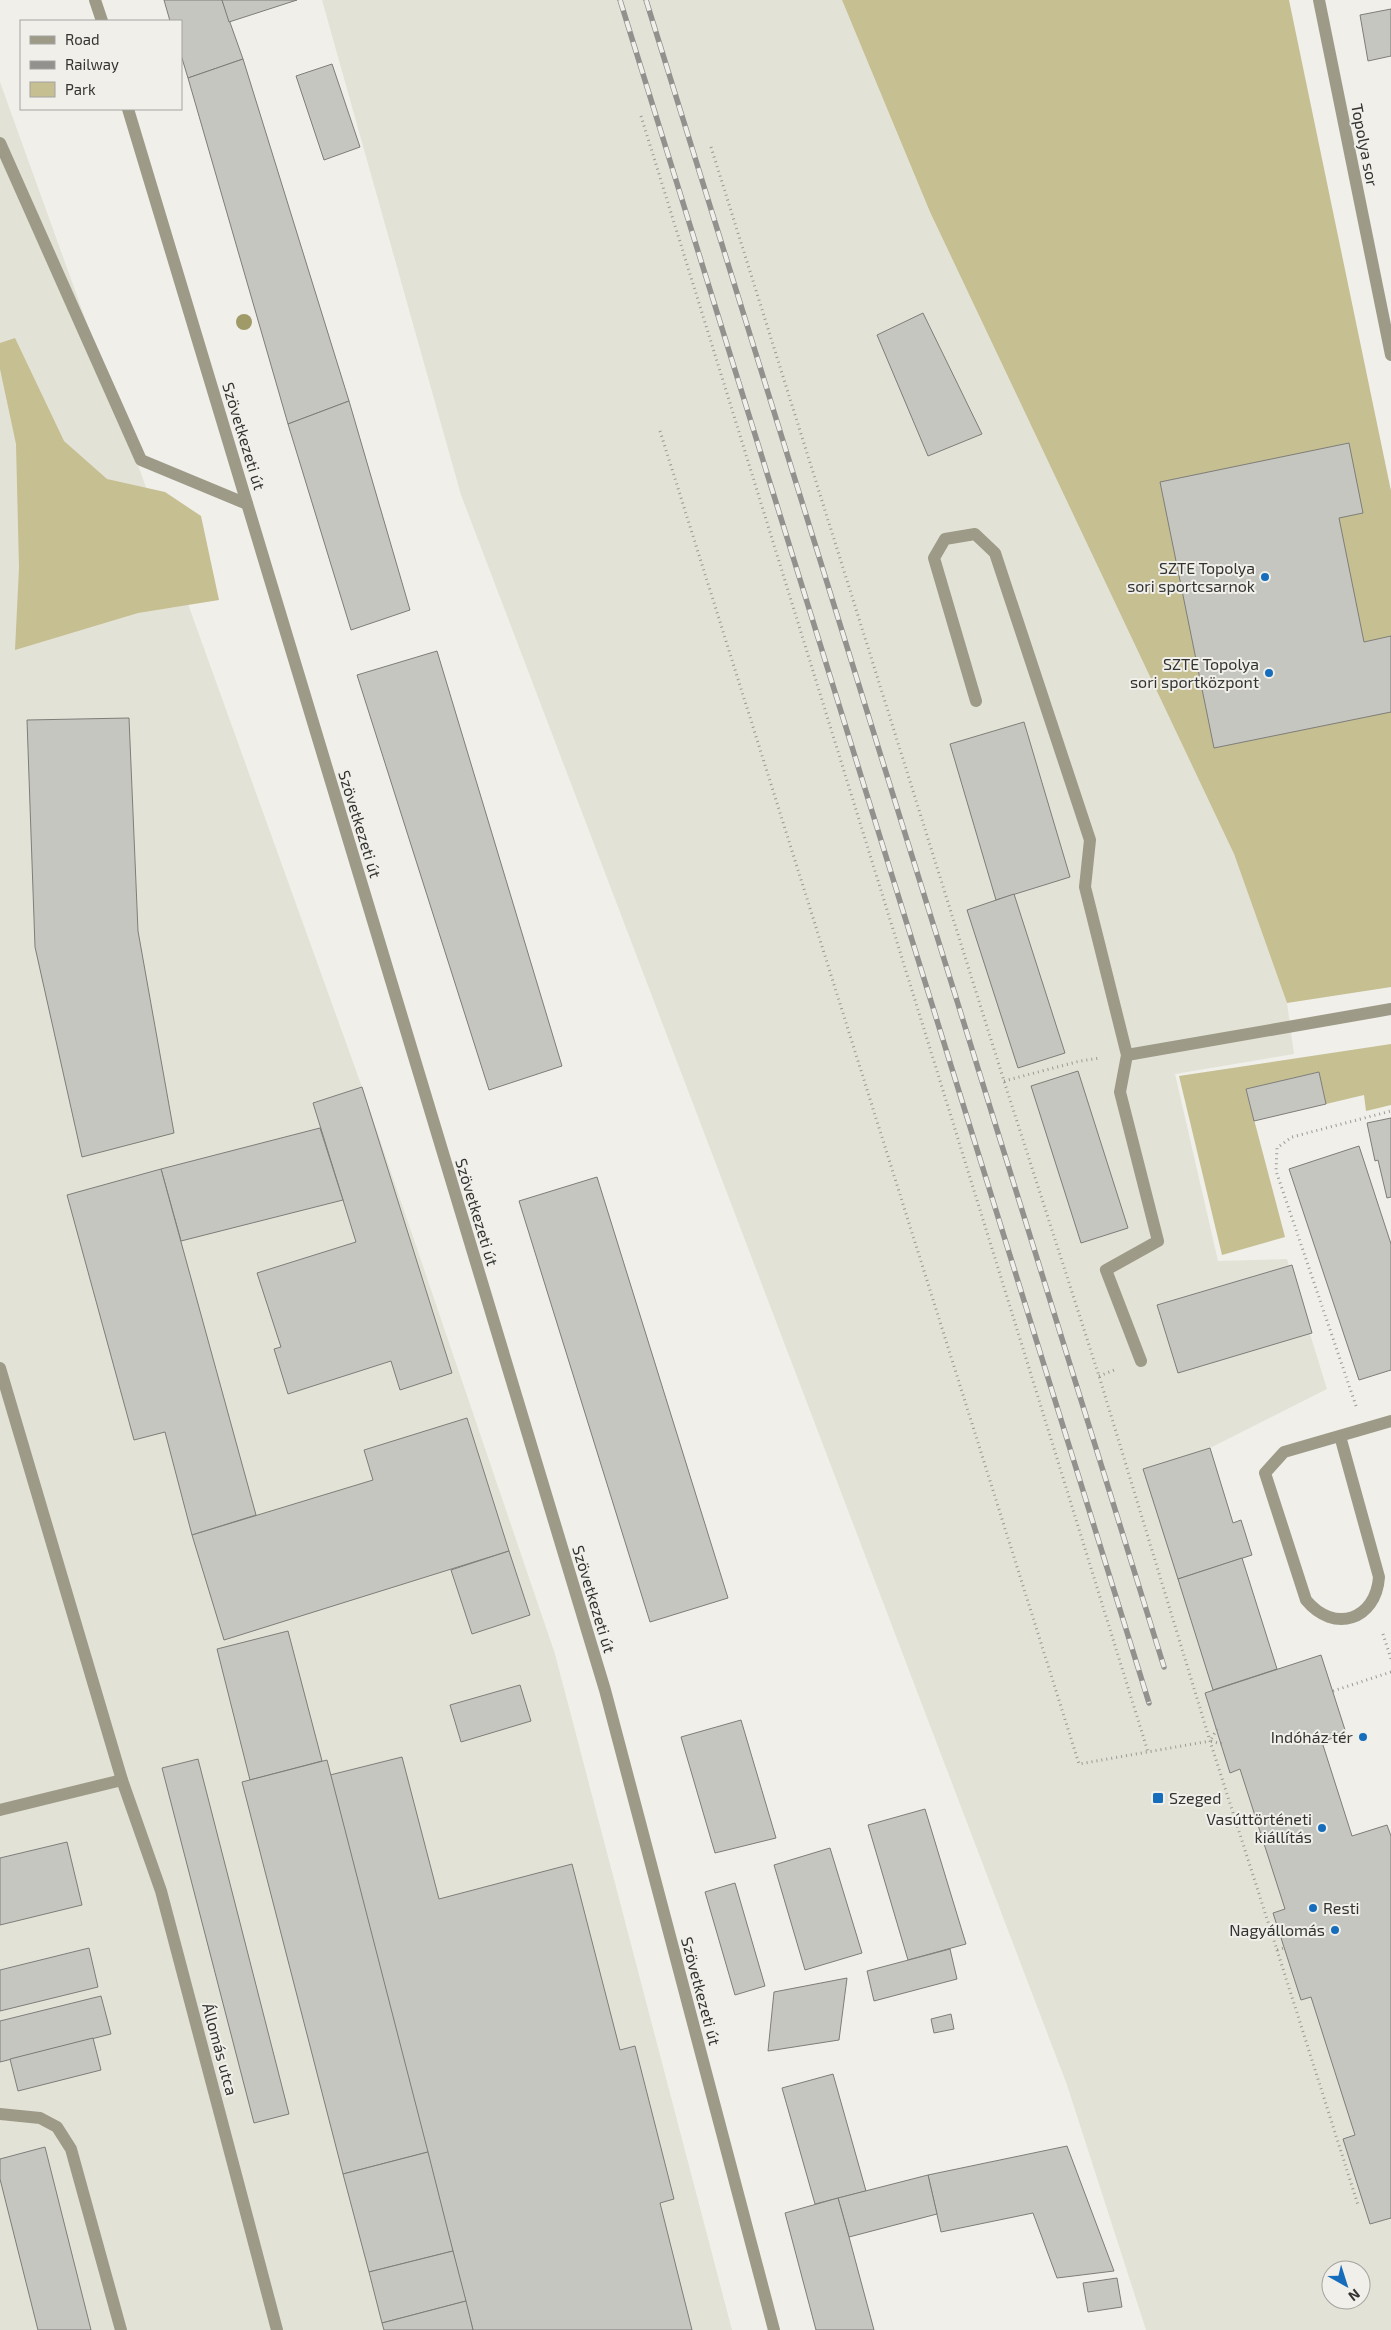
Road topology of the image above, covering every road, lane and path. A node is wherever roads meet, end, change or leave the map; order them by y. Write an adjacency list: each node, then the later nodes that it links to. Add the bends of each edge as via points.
1 (95, 0): 3 (street)
2 (1319, 0): 8 (street, Topolya sor)
3 (102, 20)
4 (128, 110): 10 (street, Szövetkezeti út)
5 (641, 116): 28 (path)
6 (0, 143): 10 (street, via 141,460)
7 (711, 147): 14 (path)
8 (1391, 355)
9 (660, 431): 28 (path, via 1079,1764)
10 (247, 504): 37 (street, Szövetkezeti út, via 605,1690)
11 (976, 700): 13 (street, via 934,558 945,539 975,534 995,553 1090,840 1085,887)
12 (1391, 1009): 13 (street)
13 (1127, 1055): 14 (path, via 1080,1061); 16 (street, via 1120,1092 1158,1241 1106,1270)
14 (1004, 1081): 26 (path, via 1099,1376)
15 (1391, 1111): 19 (path, via 1292,1137 1277,1148 1276,1171)
16 (1141, 1361)
17 (0, 1368): 29 (street, Állomás utca)
18 (1391, 1421): 19 (street)
19 (1364, 1429): 20 (street)
20 (1340, 1436): 20 (street, via 1284,1452 1264,1473 1306,1600 1319,1613 1337,1620 1362,1613 1378,1590 1379,1577)
21 (1383, 1634): 22 (path)
22 (1391, 1659)
23 (1391, 1672): 24 (path)
24 (1333, 1691)
25 (1217, 1729): 26 (path)
26 (1210, 1741): 27 (path); 28 (path); 32 (path)
27 (1222, 1744)
28 (1148, 1752)
29 (122, 1780): 30 (street); 36 (street, Állomás utca, via 161,1891)
30 (0, 1810)
31 (1284, 1948): 32 (path)
32 (1277, 1950): 34 (path)
33 (0, 2114): 35 (street, via 40,2118 57,2127 71,2149)
34 (1358, 2205)
35 (121, 2330)
36 (277, 2330)
37 (774, 2330)

